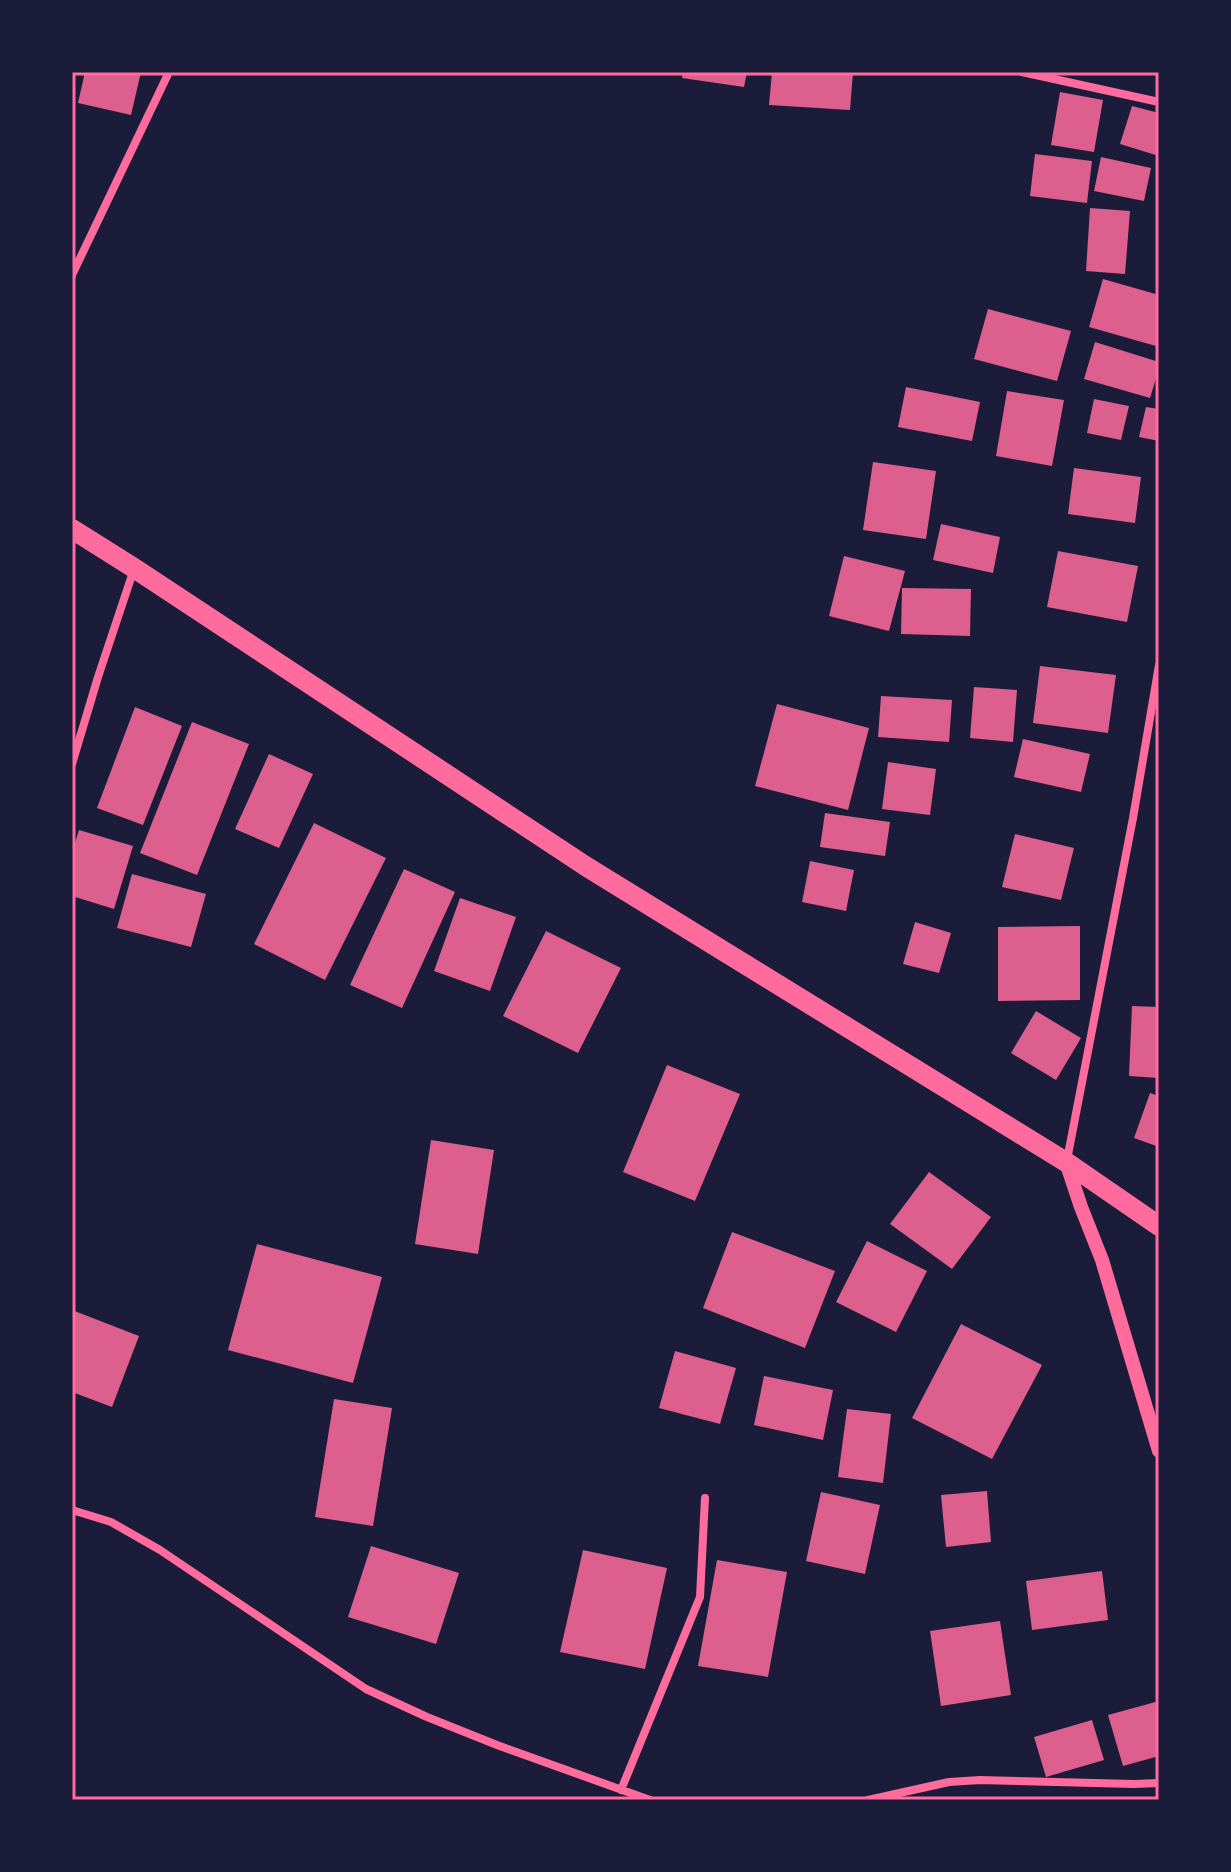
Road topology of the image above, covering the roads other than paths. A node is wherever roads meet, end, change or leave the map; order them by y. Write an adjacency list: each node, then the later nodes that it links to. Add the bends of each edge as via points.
1 (169, 72): 4 (street)
2 (1022, 72): 3 (street)
3 (1159, 102)
4 (72, 275)
5 (72, 529): 6 (main road)
6 (134, 568): 8 (street); 9 (main road, via 587,867)
7 (1159, 665): 9 (street)
8 (72, 764)
9 (1066, 1162): 10 (main road); 11 (street, via 1102,1260)
10 (1159, 1226)
11 (1159, 1451)
12 (705, 1498): 15 (street, via 700,1597)
13 (72, 1510): 15 (street, via 111,1522 160,1550 366,1689)
14 (1159, 1783): 17 (street, via 980,1780)
15 (621, 1790): 16 (street)
16 (650, 1800)
17 (868, 1800)

